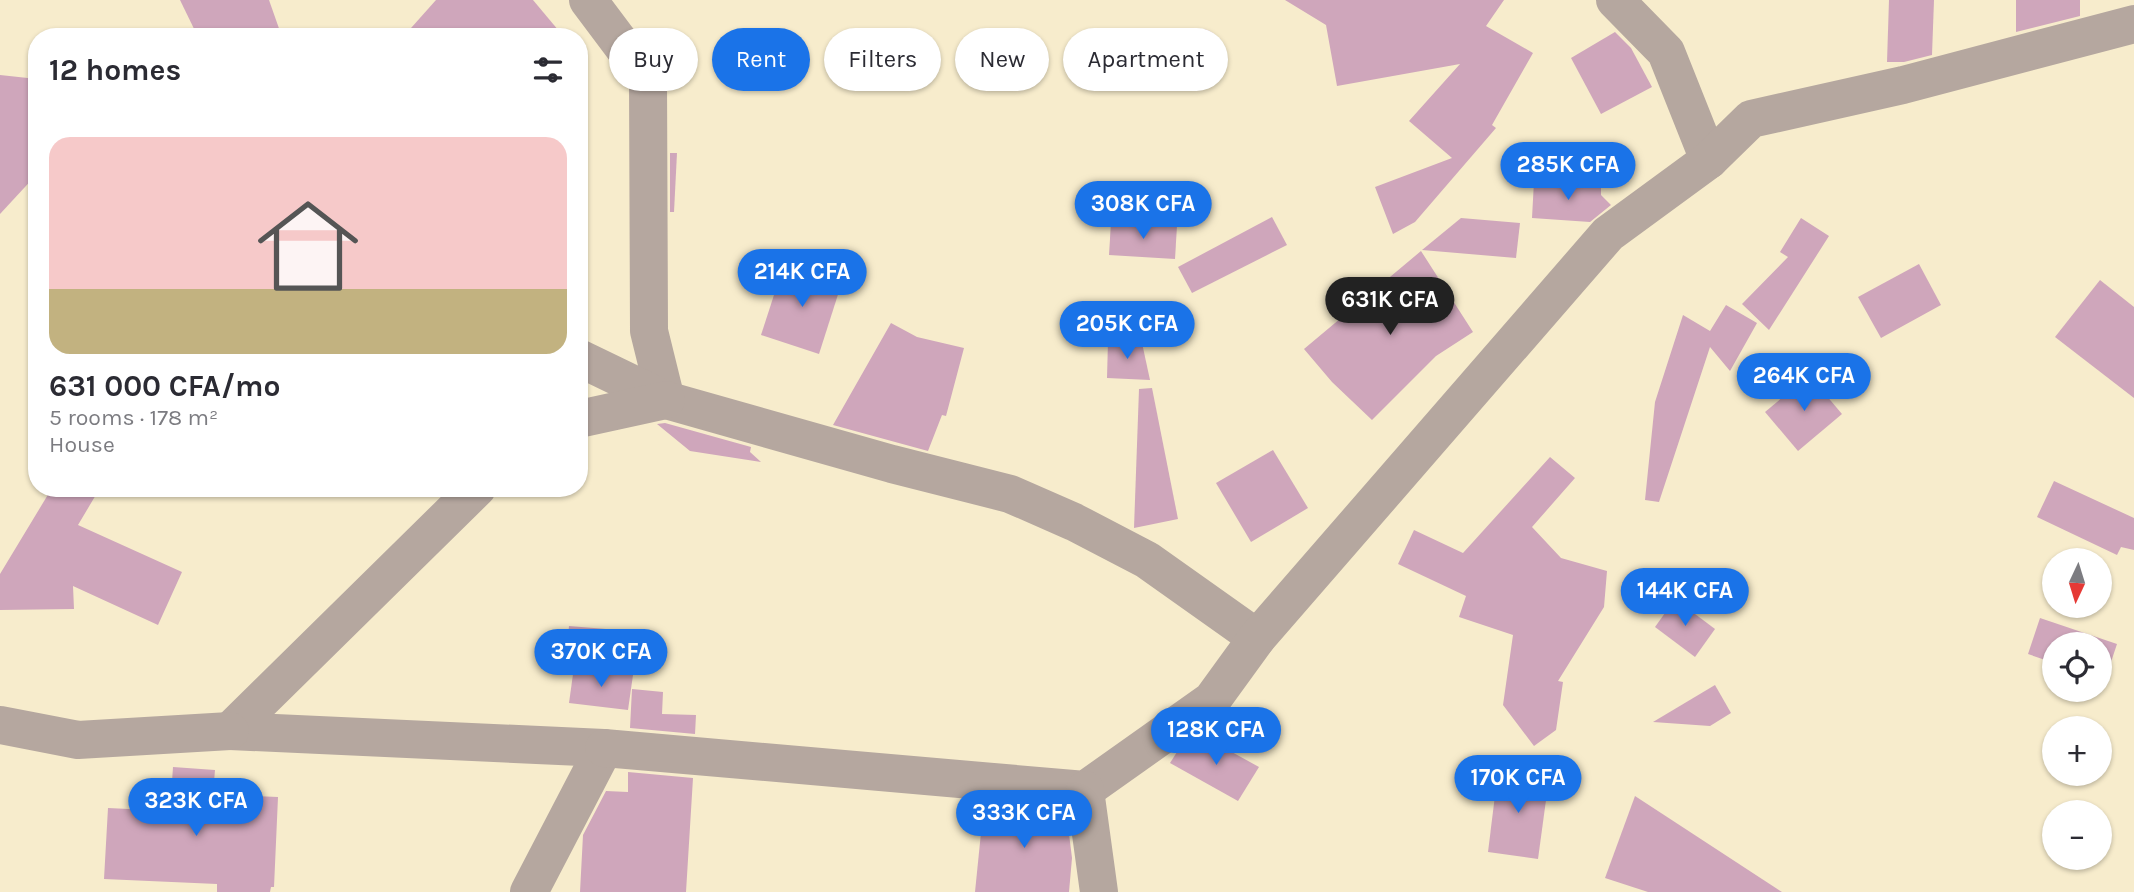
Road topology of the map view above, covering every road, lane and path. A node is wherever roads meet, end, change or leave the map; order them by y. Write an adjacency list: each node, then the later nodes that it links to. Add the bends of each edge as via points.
1 (587, 0): 6 (street, via 648,80 649,331)
2 (1615, 0): 4 (street, via 1665,52)
3 (2134, 24): 4 (street, via 1903,85 1751,119)
4 (1709, 160): 9 (street, via 1608,234)
5 (588, 362): 6 (street)
6 (666, 400): 7 (street); 9 (street, via 1010,494 1147,560)
7 (588, 417)
8 (468, 497): 11 (street)
9 (1257, 638): 13 (street, via 1212,700)
10 (0, 725): 11 (street, via 78,740)
11 (230, 731): 12 (street)
12 (604, 748): 13 (street); 14 (street)
13 (1085, 790): 15 (street)
14 (529, 892)
15 (1100, 892)

